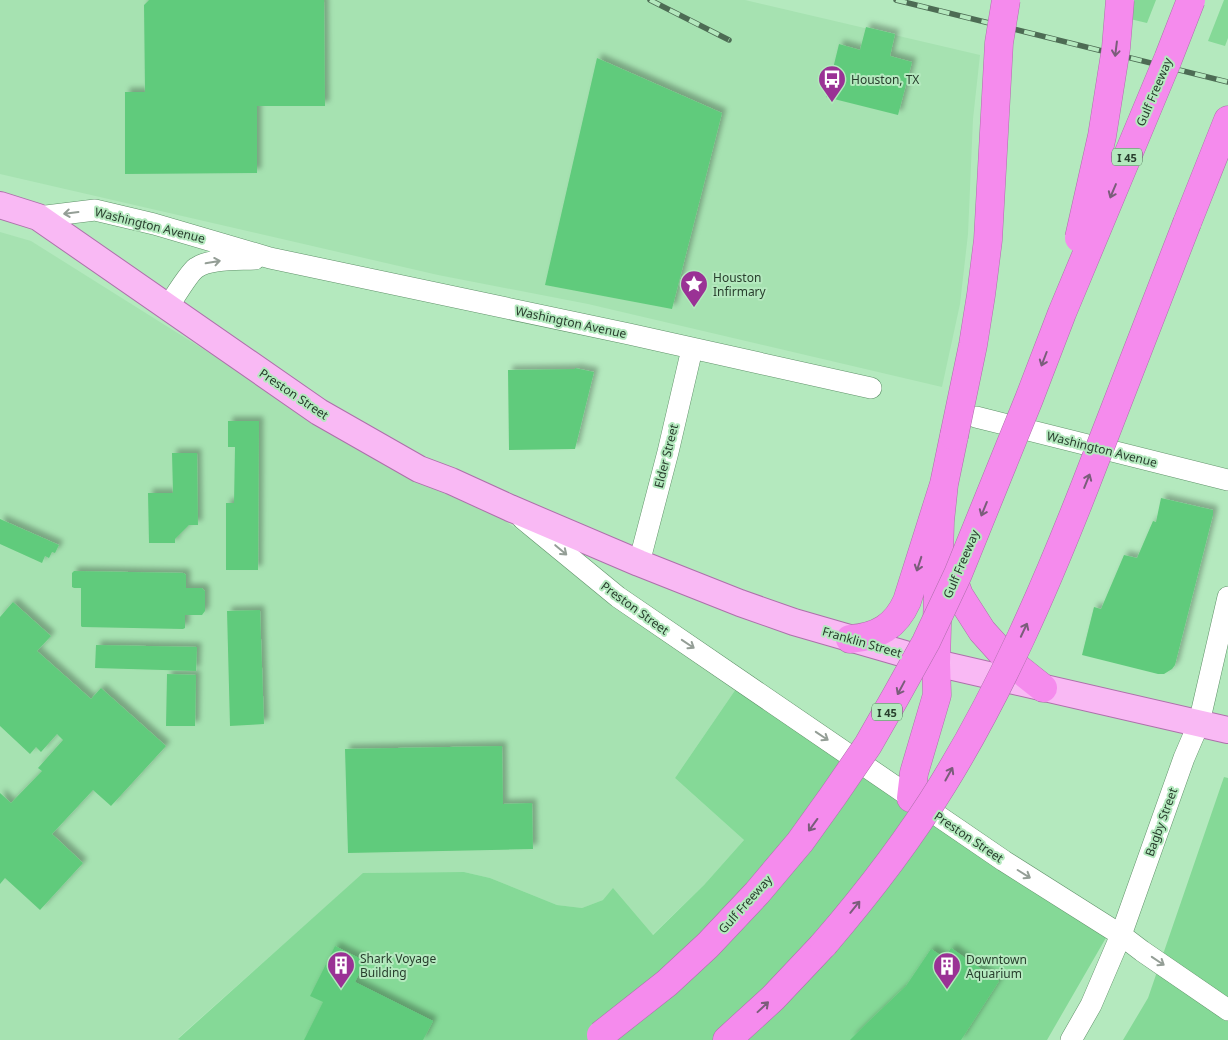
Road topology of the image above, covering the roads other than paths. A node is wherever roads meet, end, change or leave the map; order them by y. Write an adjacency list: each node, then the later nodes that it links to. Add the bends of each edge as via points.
1 (1006, 0): 16 (highway, bridge, via 999,43 988,240 973,346)
2 (1120, 0): 11 (highway, one-way to 11, bridge, via 1102,136)
3 (1191, 0): 11 (highway, Gulf Freeway / I 45, one-way to 11, bridge)
4 (1228, 120): 8 (highway)
5 (1228, 159): 8 (highway)
6 (0, 205): 7 (main road, Washington Avenue)
7 (38, 217): 9 (street, Washington Avenue, one-way to 7, via 95,210); 10 (main road, Preston Street)
8 (1187, 223): 30 (highway, one-way to 8, bridge, via 817,952 866,894 906,841 972,733 1048,578)
9 (270, 258): 10 (street, Washington Avenue, one-way to 9, via 194,268 227,260); 12 (street, Washington Avenue)
10 (168, 307): 17 (main road, Preston Street, via 319,412 419,469)
11 (1062, 313): 29 (highway, Gulf Freeway / I 45, one-way to 29, bridge, via 958,574 926,642 868,745 800,842 757,893 667,983)
12 (692, 349): 13 (street, Washington Avenue); 19 (street, Elder Street)
13 (871, 388)
14 (976, 417): 15 (street, Washington Avenue)
15 (1228, 480)
16 (944, 484): 18 (highway); 21 (highway, one-way to 21, via 903,610 891,625 882,630)
17 (510, 508): 19 (main road, Franklin Street); 26 (street, Preston Street, one-way to 26, via 618,597)
18 (940, 521): 22 (highway); 23 (highway, via 946,561 959,594 982,631 1009,661)
19 (639, 563): 21 (main road, Franklin Street, via 749,606)
20 (1228, 597): 24 (street, Bagby Street)
21 (850, 639): 22 (main road, Franklin Street)
22 (936, 663): 23 (main road, Franklin Street); 26 (highway, via 937,695 914,773)
23 (1043, 688): 24 (main road, Franklin Street)
24 (1199, 723): 25 (main road, Franklin Street); 27 (street, Bagby Street)
25 (1228, 730)
26 (911, 798): 27 (street, Preston Street, one-way to 27)
27 (1121, 935): 28 (street, Preston Street, one-way to 28); 31 (street, Bagby Street)
28 (1228, 1010)
29 (594, 1040)
30 (727, 1040)
31 (1072, 1040)

